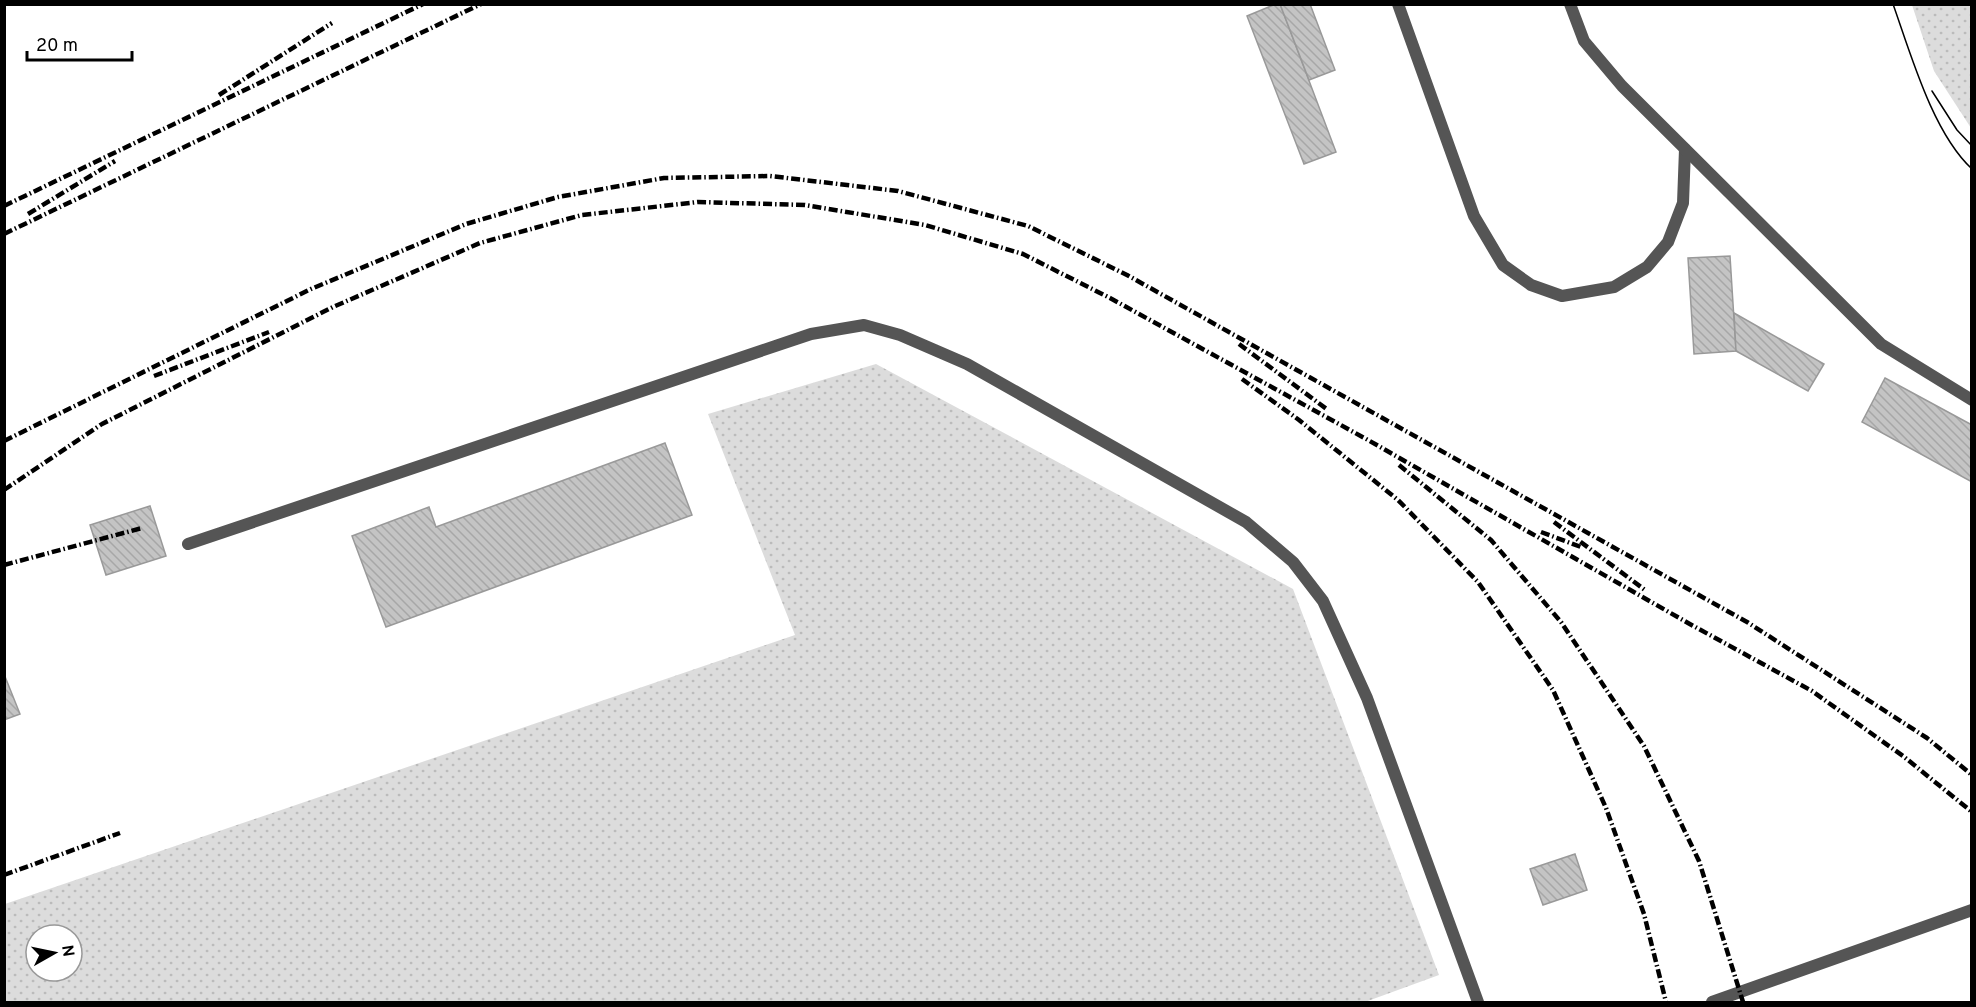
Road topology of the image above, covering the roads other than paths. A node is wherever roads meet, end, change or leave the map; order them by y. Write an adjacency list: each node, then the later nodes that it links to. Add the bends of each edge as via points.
1 (1398, 4): 3 (lane, via 1474,216 1503,265 1531,285 1562,296 1614,287 1647,267 1668,242 1683,203)
2 (1570, 4): 3 (lane, via 1584,41)
3 (1685, 149): 4 (lane, via 1881,344)
4 (1971, 400)
5 (188, 544): 7 (lane, via 811,334 864,324 900,335 967,364 1246,522 1293,562 1323,601 1367,698)
6 (1971, 910): 8 (lane)
7 (1478, 1002)
8 (1712, 1002)

